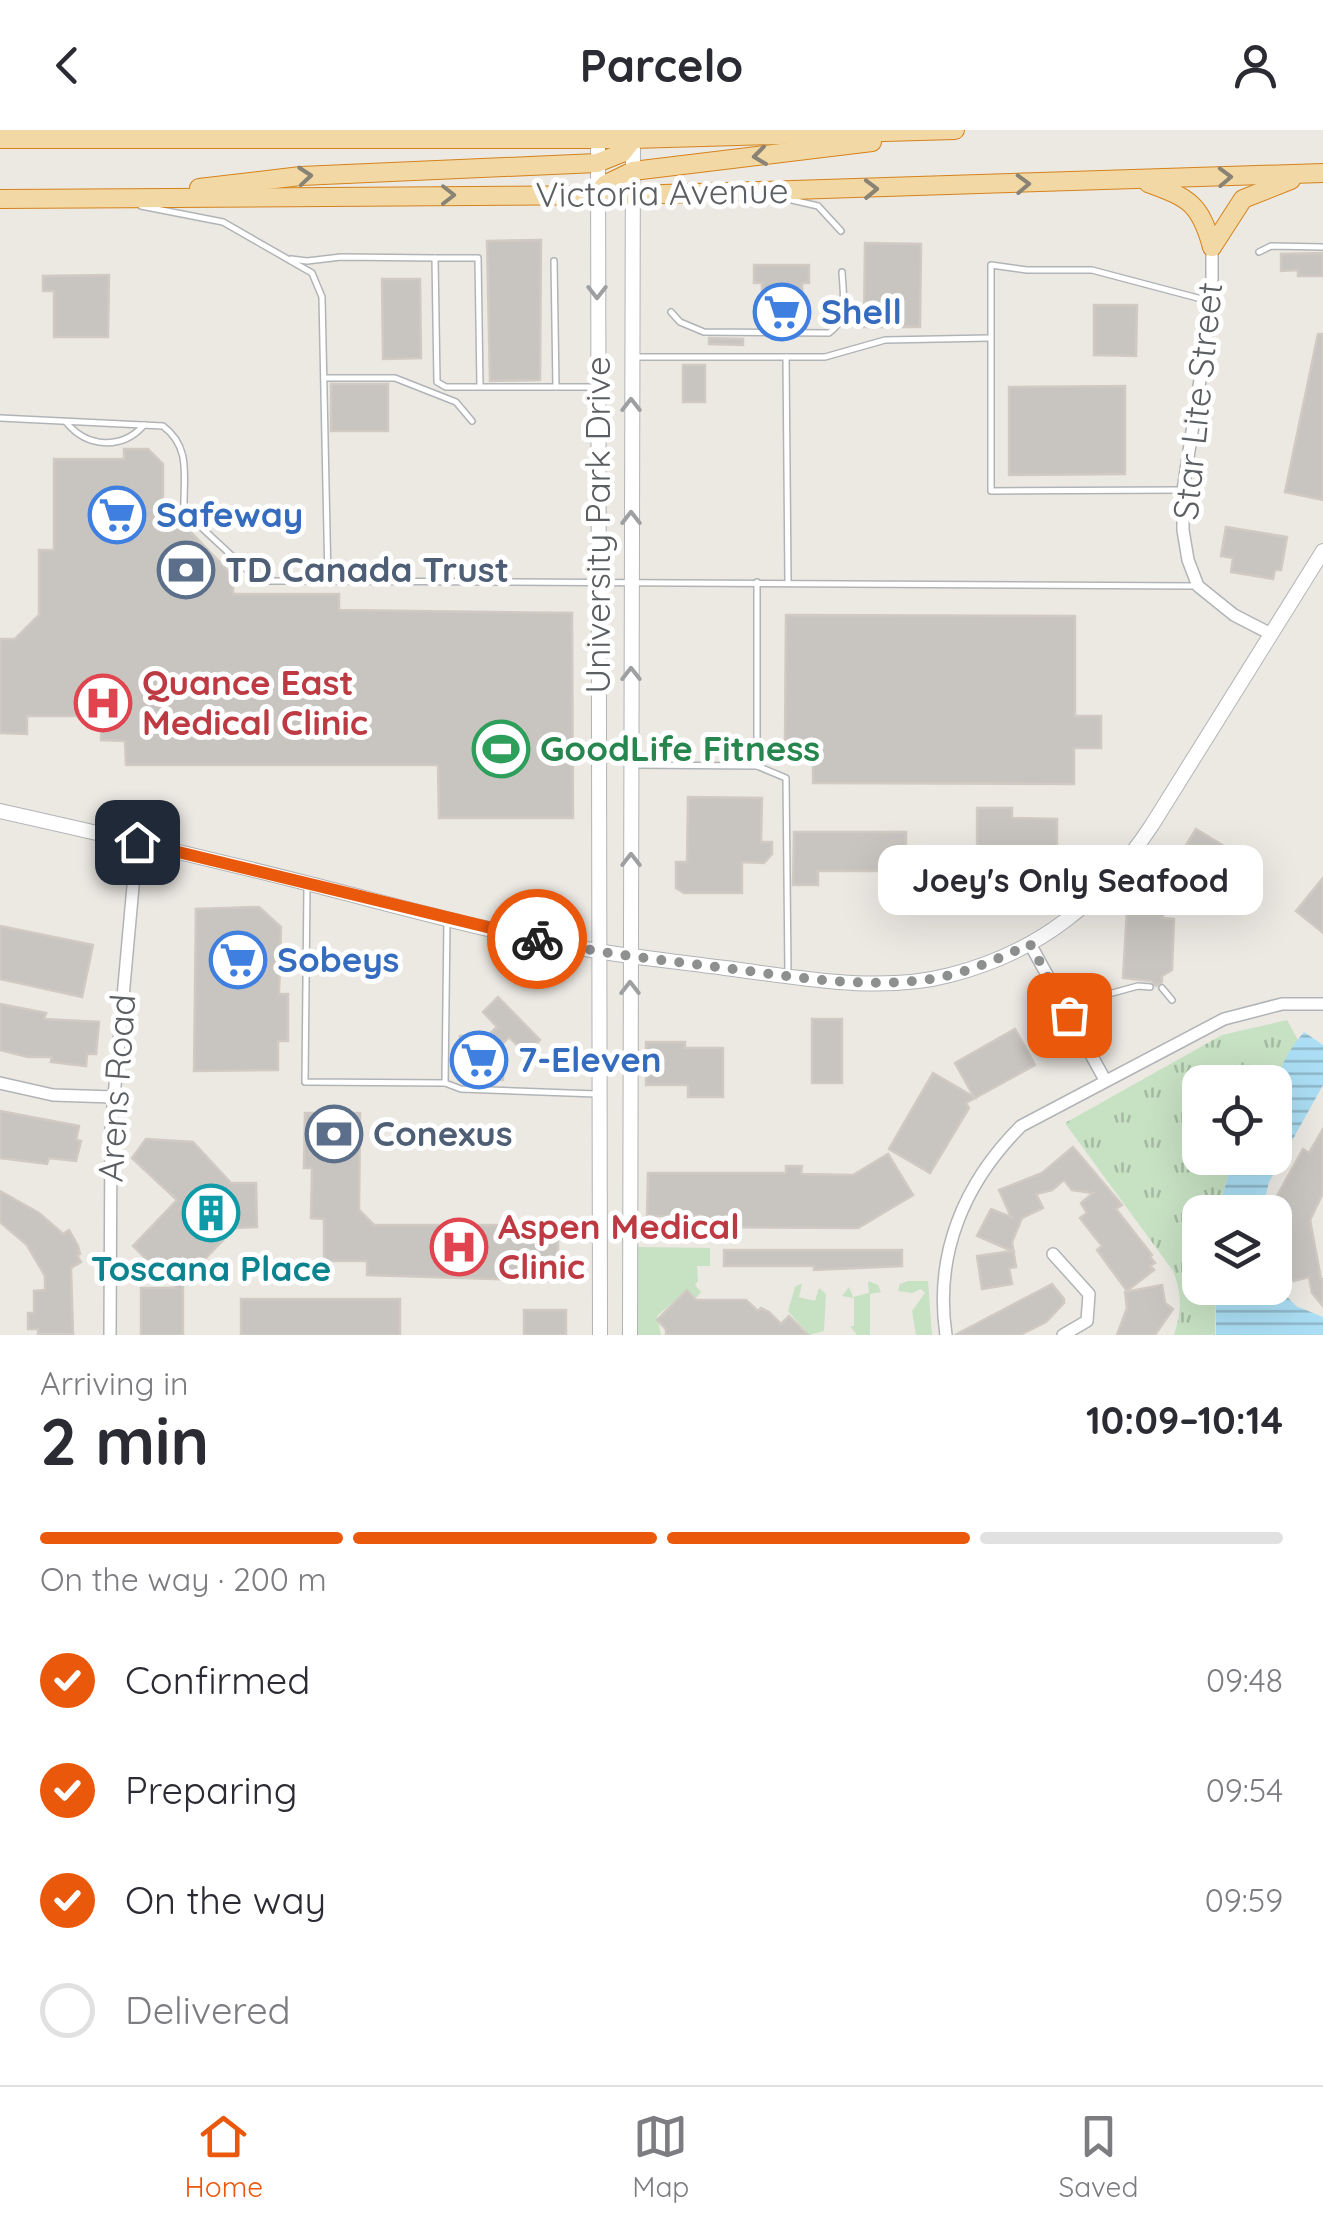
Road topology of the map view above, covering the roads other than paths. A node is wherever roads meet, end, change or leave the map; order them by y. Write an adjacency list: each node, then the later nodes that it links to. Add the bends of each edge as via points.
1 (498, 130): 7 (highway)
2 (706, 130): 6 (highway)
3 (958, 130): 6 (highway, Victoria Avenue); 10 (highway, one-way to 10)
4 (598, 134): 5 (highway, Victoria Avenue); 7 (highway, Victoria Avenue); 9 (street, University Park Drive)
5 (633, 134): 6 (highway, Victoria Avenue); 9 (highway, via 622,153); 10 (street, University Park Drive)
6 (729, 136)
7 (472, 138): 8 (highway, Victoria Avenue)
8 (0, 139)
9 (597, 163): 14 (street, University Park Drive); 16 (highway, one-way to 9, via 301,176)
10 (633, 171): 14 (highway); 15 (street, University Park Drive)
11 (1318, 173): 12 (highway, Victoria Avenue, one-way to 11); 20 (highway, via 1242,199)
12 (1138, 180): 13 (highway, Victoria Avenue, one-way to 12); 20 (highway, via 1196,206)
13 (752, 192): 15 (highway, Victoria Avenue); 18 (lane, via 818,206)
14 (597, 194): 15 (highway, Victoria Avenue); 16 (highway, Victoria Avenue, one-way to 14); 34 (street, University Park Drive, one-way to 34)
15 (633, 194): 29 (street, University Park Drive)
16 (104, 198): 17 (highway, Victoria Avenue); 22 (lane, via 223,222)
17 (0, 200)
18 (841, 231)
19 (1323, 246): 21 (lane)
20 (1212, 247): 26 (street, Star Lite Street)
21 (1260, 252)
22 (288, 258): 23 (lane); 31 (lane, via 312,273 322,298)
23 (434, 258): 33 (lane, via 437,382); 33 (lane, via 478,258)
24 (554, 262): 32 (lane)
25 (842, 272): 27 (lane, via 843,316 829,332 704,332)
26 (1212, 302): 28 (lane, via 1092,270 991,265); 39 (street, Star Lite Street)
27 (671, 312)
28 (992, 338): 30 (lane, via 886,340 826,358); 39 (lane, via 991,491)
29 (631, 357): 30 (lane); 43 (street, University Park Drive, one-way to 29)
30 (786, 357): 45 (lane)
31 (324, 378): 36 (lane, via 395,378 456,402); 41 (lane)
32 (556, 386): 33 (lane); 34 (lane)
33 (480, 387)
34 (596, 387): 42 (street, University Park Drive)
35 (0, 418): 37 (lane)
36 (472, 421)
37 (66, 422): 38 (lane); 38 (lane, via 88,442 124,442)
38 (145, 423): 41 (lane, via 178,437 184,511 256,578)
39 (1183, 490): 46 (street, Star Lite Street, via 1182,530)
40 (1323, 551): 47 (street)
41 (328, 581): 42 (lane)
42 (598, 582): 43 (lane); 55 (street, University Park Drive)
43 (631, 582): 44 (lane); 48 (street, University Park Drive, one-way to 43)
44 (757, 582): 45 (lane); 49 (lane)
45 (788, 582): 46 (lane)
46 (1198, 586): 47 (street)
47 (1270, 634): 54 (street, via 1129,860 1089,903)
48 (632, 765): 49 (lane); 56 (street, University Park Drive, one-way to 48)
49 (757, 766): 57 (lane, via 786,778)
50 (0, 811): 51 (street)
51 (137, 842): 52 (street); 67 (street, Arens Road)
52 (306, 884): 53 (street); 65 (lane, via 304,1082)
53 (447, 919): 55 (street); 65 (lane)
54 (1030, 944): 57 (street, via 986,964 918,981); 63 (street)
55 (600, 952): 56 (street); 66 (street, University Park Drive)
56 (630, 956): 57 (street); 69 (street, University Park Drive, one-way to 56)
57 (788, 976)
58 (1150, 987): 60 (lane)
59 (1162, 988): 61 (lane)
60 (1105, 995)
61 (1172, 1000)
62 (1323, 1004): 63 (street, via 1282,1004 1224,1019)
63 (1105, 1080): 74 (street, via 1021,1126 978,1177 950,1236 942,1309)
64 (0, 1082): 67 (street, via 53,1095)
65 (445, 1083): 66 (lane)
66 (600, 1094): 68 (street, University Park Drive)
67 (113, 1097): 71 (street, Arens Road)
68 (600, 1130): 69 (street, via 616,1150); 72 (street, University Park Drive)
69 (630, 1150): 73 (street, University Park Drive)
70 (1052, 1254): 75 (street, via 1090,1294 1087,1321)
71 (110, 1335)
72 (600, 1335)
73 (630, 1335)
74 (946, 1335)
75 (1064, 1335)

